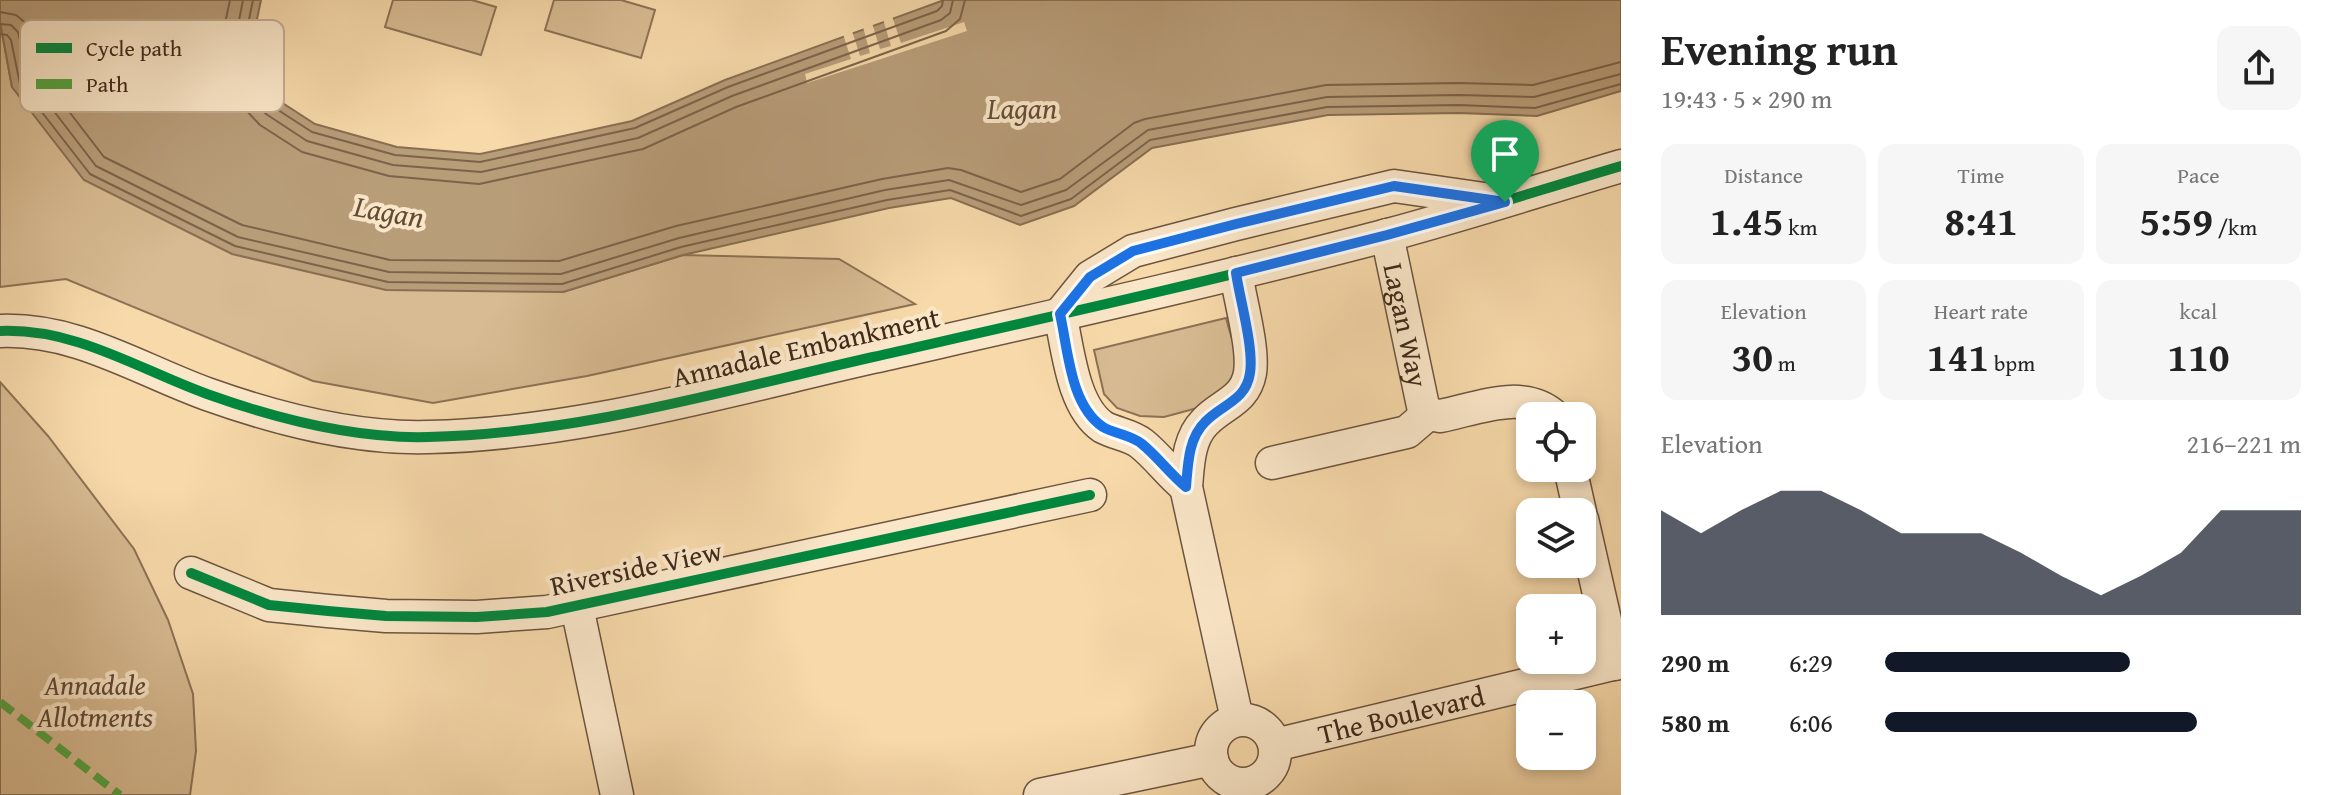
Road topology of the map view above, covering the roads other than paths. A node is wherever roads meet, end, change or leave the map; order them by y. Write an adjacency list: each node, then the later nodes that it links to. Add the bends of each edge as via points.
1 (1621, 166): 2 (street, Annadale Embankment)
2 (1505, 202): 3 (street, Annadale Embankment); 5 (street, via 1394,186 1236,224 1133,251 1090,277)
3 (1387, 235): 4 (street, Annadale Embankment); 8 (street, Lagan Way)
4 (1236, 273): 5 (street, Annadale Embankment); 10 (street, via 1250,374 1235,402 1195,434)
5 (1060, 314): 6 (street, Annadale Embankment, via 562,426 426,438 350,432 278,417 92,345 57,335); 10 (street, via 1087,411 1105,428 1141,442)
6 (0, 331)
7 (1530, 402): 8 (street, Lagan Way)
8 (1428, 414): 9 (street, Lagan Way, via 1407,432)
9 (1272, 463)
10 (1186, 487): 16 (street)
11 (1090, 495): 14 (street, Riverside View)
12 (191, 573): 14 (street, Riverside View, via 269,605 371,615 477,617)
13 (1596, 575): 15 (street)
14 (577, 607): 20 (street)
15 (1618, 663): 17 (street, The Boulevard)
16 (1237, 719): 17 (street, via 1257,722); 18 (street, via 1219,730)
17 (1275, 745): 19 (street, via 1274,764)
18 (1212, 759): 19 (street, via 1222,777); 21 (street)
19 (1251, 789)
20 (617, 795)
21 (1040, 795)

